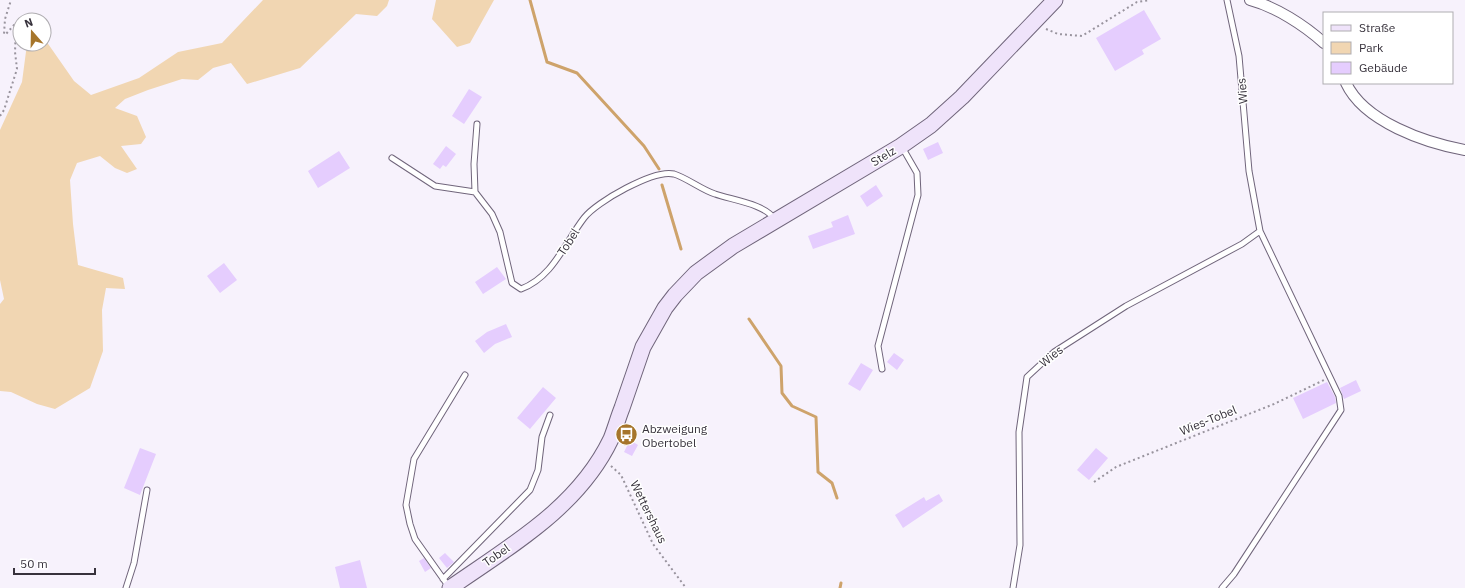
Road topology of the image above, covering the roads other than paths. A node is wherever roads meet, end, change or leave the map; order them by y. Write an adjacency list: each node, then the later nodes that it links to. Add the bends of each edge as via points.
1 (1055, 0): 7 (main road, via 962,97 931,125)
2 (1227, 0): 12 (lane, Wies, via 1239,56 1249,171)
3 (1250, 0): 4 (street, via 1261,3 1307,28)
4 (1323, 42)
5 (1347, 84): 8 (street, via 1360,104 1378,117 1434,143)
6 (477, 124): 10 (lane)
7 (901, 146): 11 (main road, Stelz); 14 (lane, Stelz, via 917,173 918,195 878,346)
8 (1465, 150)
9 (392, 158): 10 (lane, via 435,186)
10 (475, 192): 11 (lane, Tobel, via 492,214 500,232 512,283 521,289 544,275 585,217 606,200 640,181 662,174 674,174 713,194 764,209)
11 (776, 221): 13 (main road, Stelz)
12 (1260, 231): 20 (lane, Wies, via 1242,244 1126,306 1054,352 1027,377 1019,432 1020,545); 21 (lane, Wies, via 1331,377 1339,396 1341,410 1234,574)
13 (708, 264): 18 (main road, Tobel, via 675,295 657,321 643,347 610,439 582,484 560,507 534,528)
14 (882, 369)
15 (465, 375): 18 (lane, via 414,459 406,505 415,539)
16 (550, 415): 18 (lane, via 542,437 538,470 530,490)
17 (147, 490): 19 (lane, via 134,563)
18 (448, 585)
19 (126, 588)
20 (1013, 588)
21 (1222, 588)

